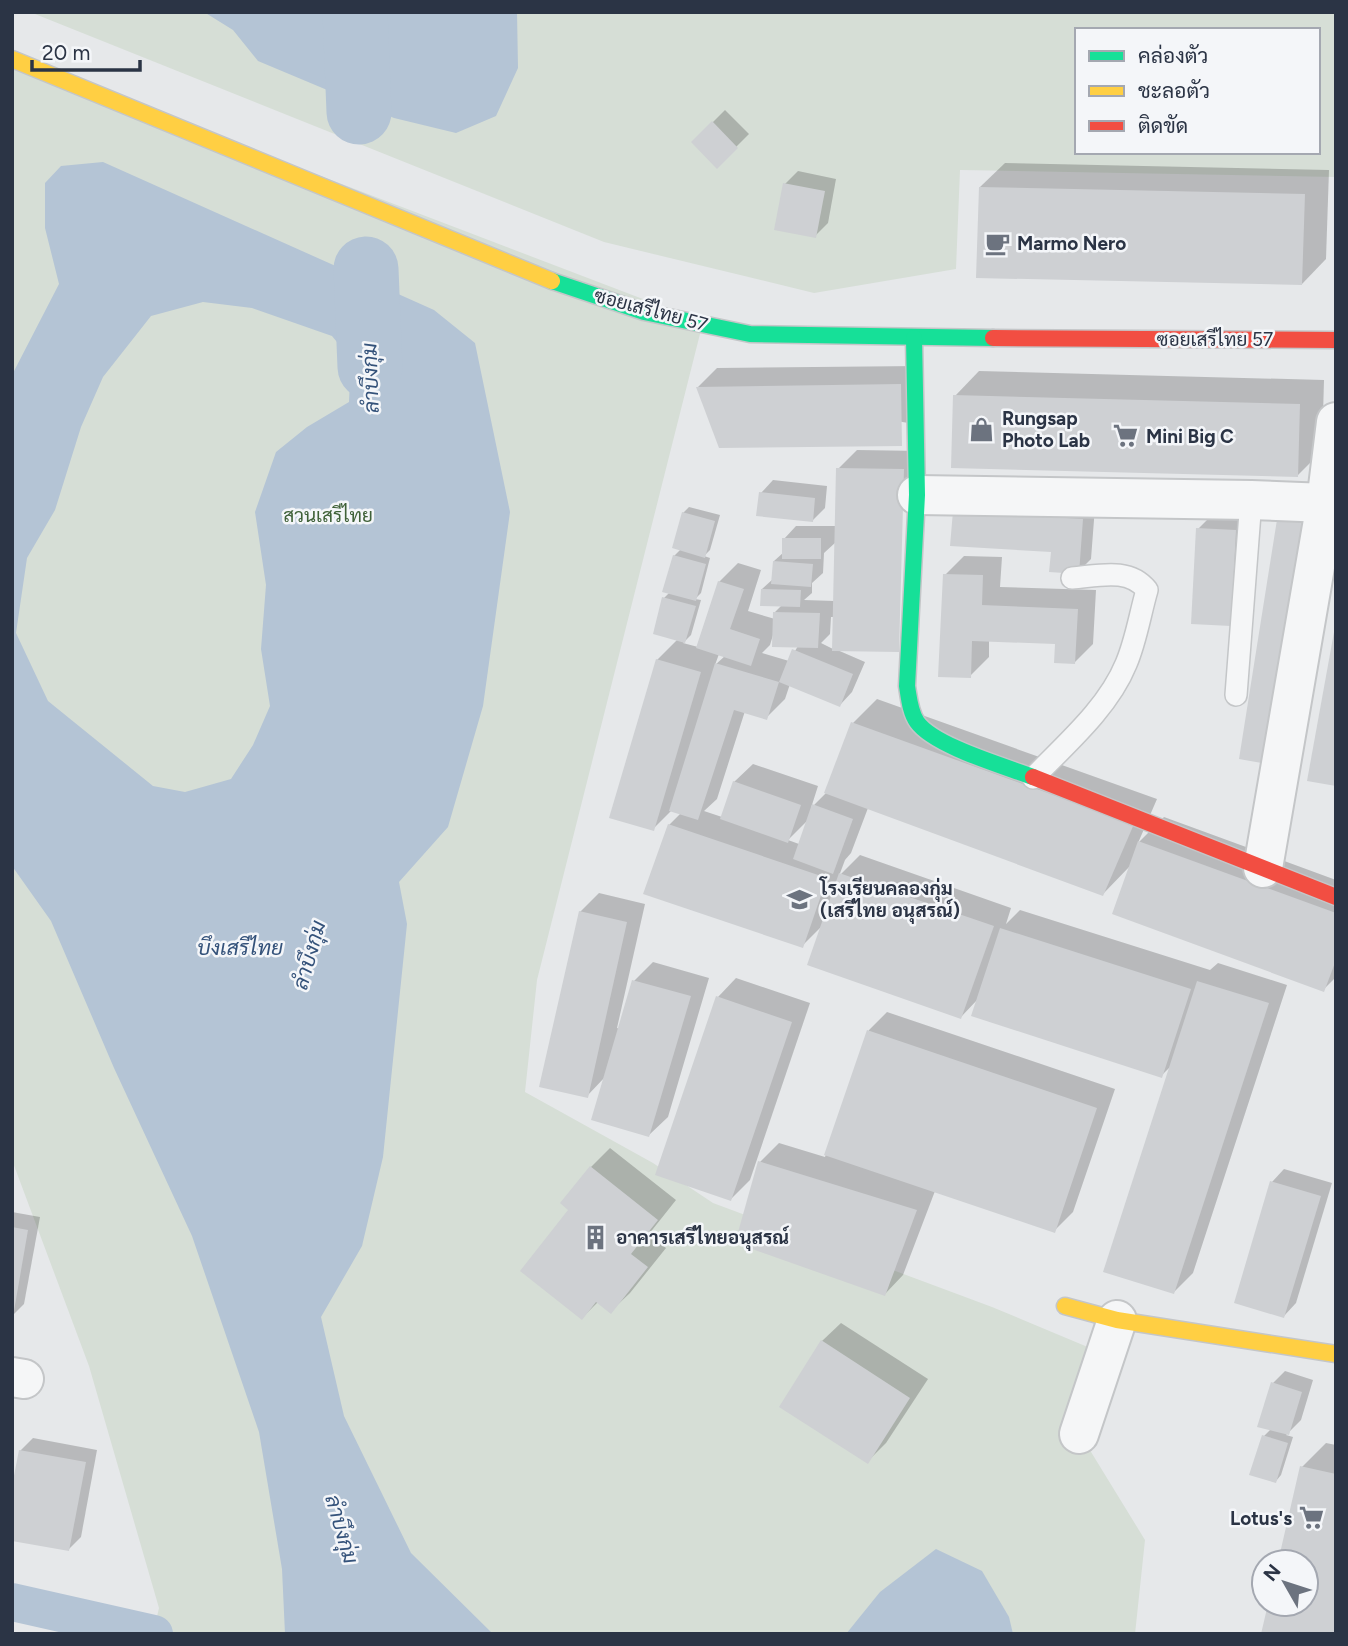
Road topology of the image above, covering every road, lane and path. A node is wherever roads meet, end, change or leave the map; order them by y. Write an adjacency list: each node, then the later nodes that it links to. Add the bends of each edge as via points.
1 (12, 59): 2 (street, ซอยเสรีไทย 57, via 526,272 644,312 750,334)
2 (914, 338): 3 (street, ซอยเสรีไทย 57); 5 (street)
3 (1336, 340)
4 (1336, 422): 7 (street)
5 (917, 495): 6 (street); 10 (street, via 909,707 918,727 936,739)
6 (1251, 500): 7 (street); 9 (lane)
7 (1326, 503): 11 (street)
8 (1072, 578): 10 (lane, via 1123,575 1139,580 1147,590 1126,665 1098,708)
9 (1236, 695)
10 (1033, 778): 11 (street)
11 (1263, 869): 12 (street)
12 (1336, 897)
13 (1065, 1306): 14 (street)
14 (1117, 1320): 15 (street); 16 (street)
15 (1336, 1354)
16 (1080, 1434)

